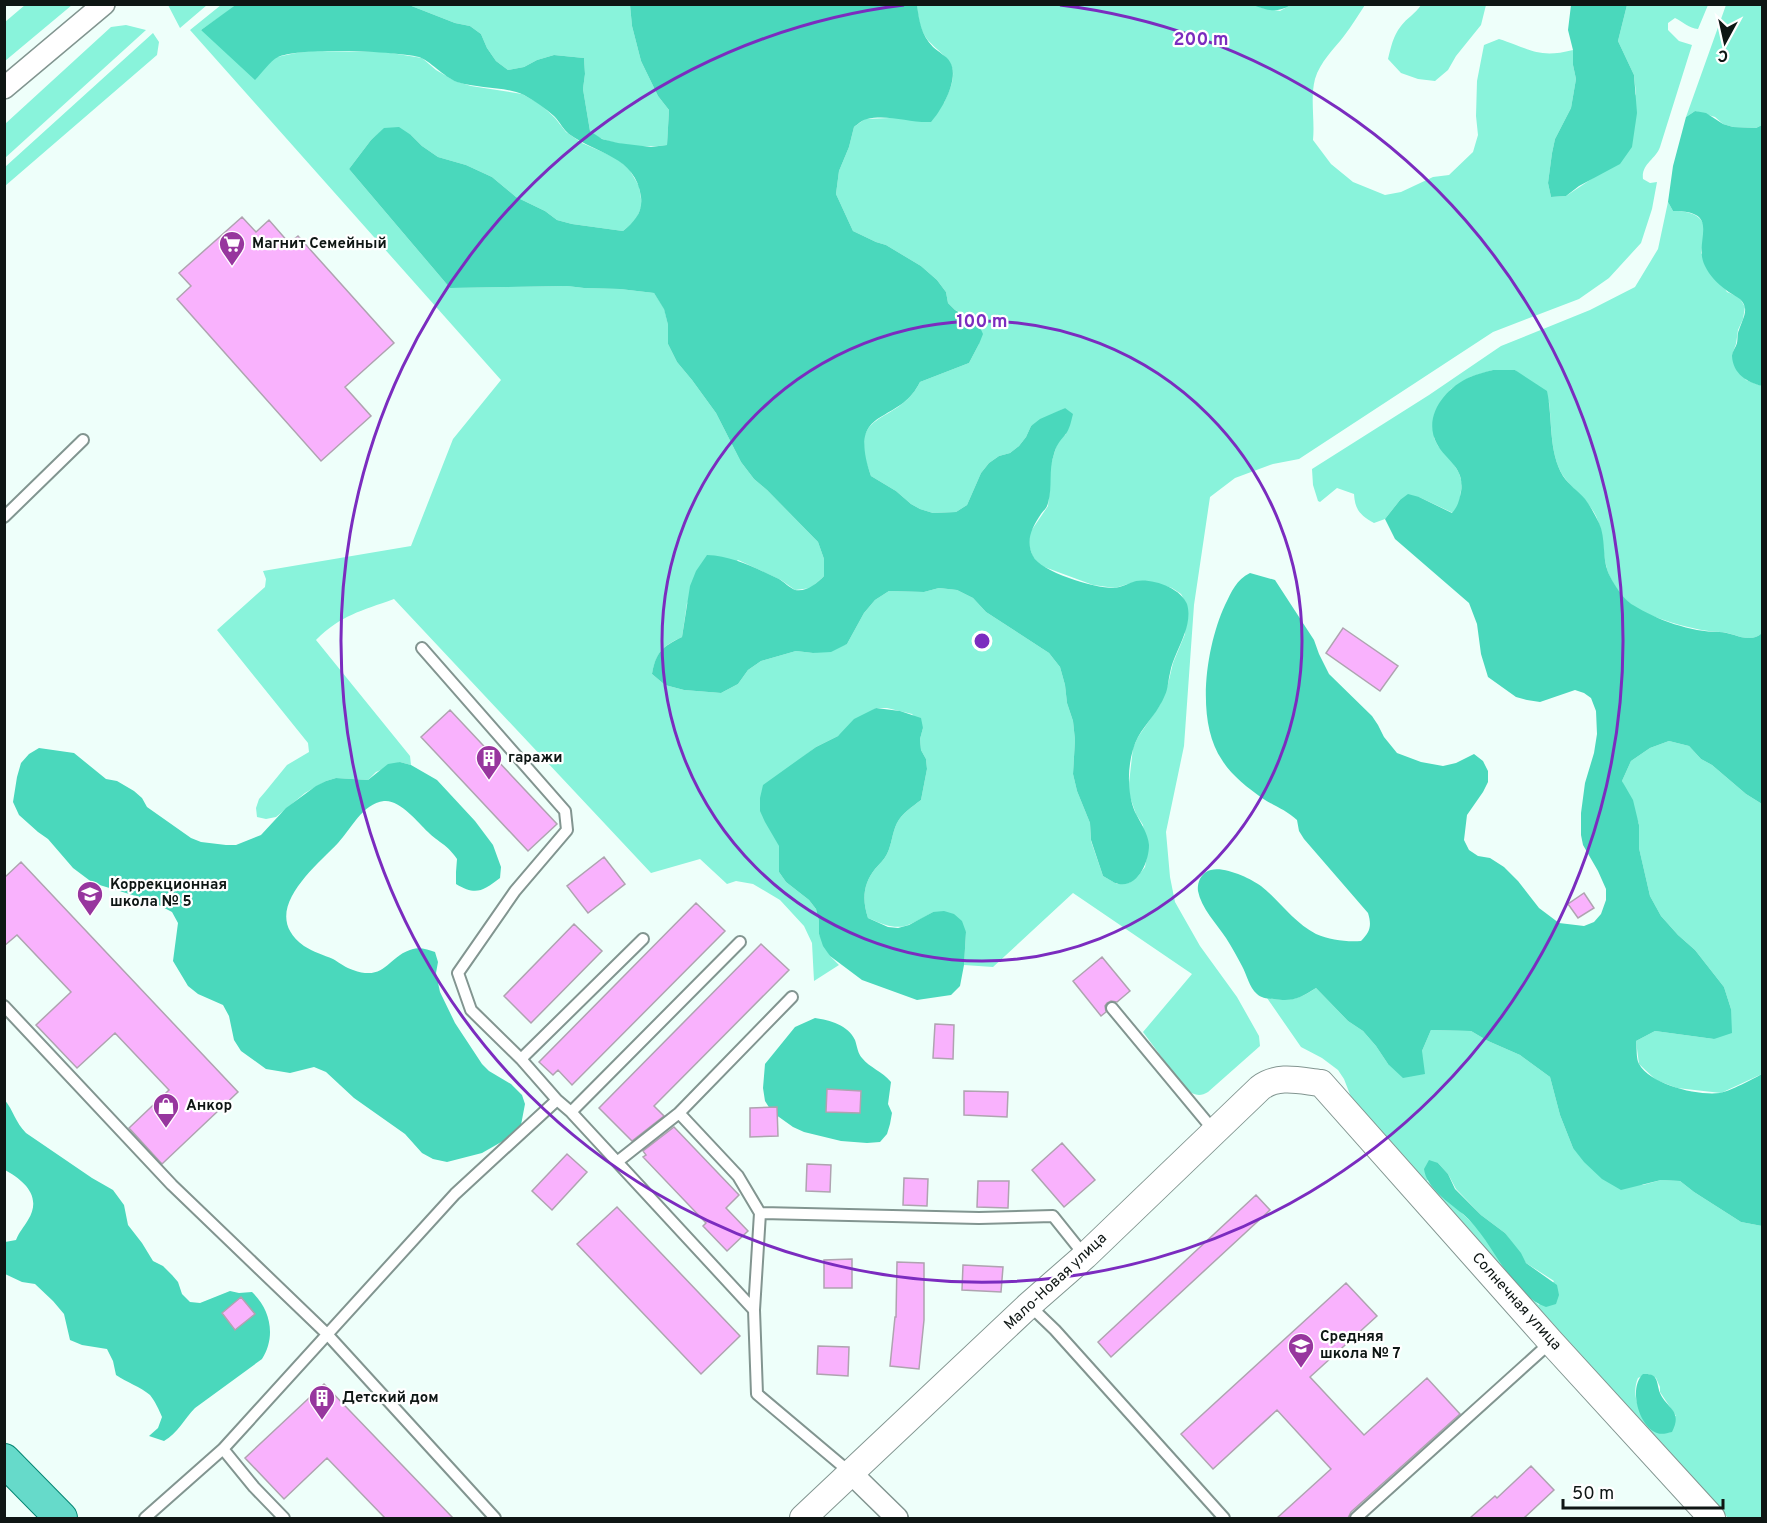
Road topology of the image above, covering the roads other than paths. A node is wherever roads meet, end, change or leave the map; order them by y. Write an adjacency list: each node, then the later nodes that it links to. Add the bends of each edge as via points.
1 (104, 4): 2 (street)
2 (4, 88)
3 (83, 440): 4 (lane)
4 (4, 517)
5 (422, 648): 11 (lane, via 565,811 567,830 515,891 458,973 471,1010)
6 (643, 939): 11 (lane)
7 (740, 942): 14 (lane)
8 (792, 997): 15 (lane)
9 (4, 1006): 22 (lane, via 172,1185)
10 (1112, 1008): 16 (lane)
11 (521, 1059): 13 (lane)
12 (1321, 1083): 16 (street, Мало-Новая улица, via 1277,1079 1265,1084); 23 (street, Солнечная улица)
13 (557, 1100): 14 (lane); 22 (lane, via 455,1194)
14 (571, 1112): 17 (lane)
15 (679, 1113): 17 (lane); 18 (lane, via 738,1176)
16 (1215, 1132): 19 (street, Мало-Новая улица)
17 (617, 1162): 21 (lane)
18 (760, 1213): 19 (lane, via 1053,1216); 21 (lane)
19 (1085, 1256): 20 (street, Мало-Новая улица)
20 (1029, 1305): 26 (street, Мало-Новая улица); 33 (lane)
21 (754, 1310): 26 (lane, via 757,1394)
22 (327, 1334): 24 (lane); 30 (lane)
23 (1551, 1341): 34 (lane); 35 (street, Солнечная улица)
24 (223, 1449): 28 (lane); 29 (lane)
25 (4, 1460): 27 (main road)
26 (852, 1474): 31 (street, Мало-Новая улица); 32 (street)
27 (61, 1518)
28 (145, 1518)
29 (284, 1518)
30 (495, 1518)
31 (803, 1518)
32 (897, 1518)
33 (1224, 1518)
34 (1356, 1518)
35 (1712, 1518)

